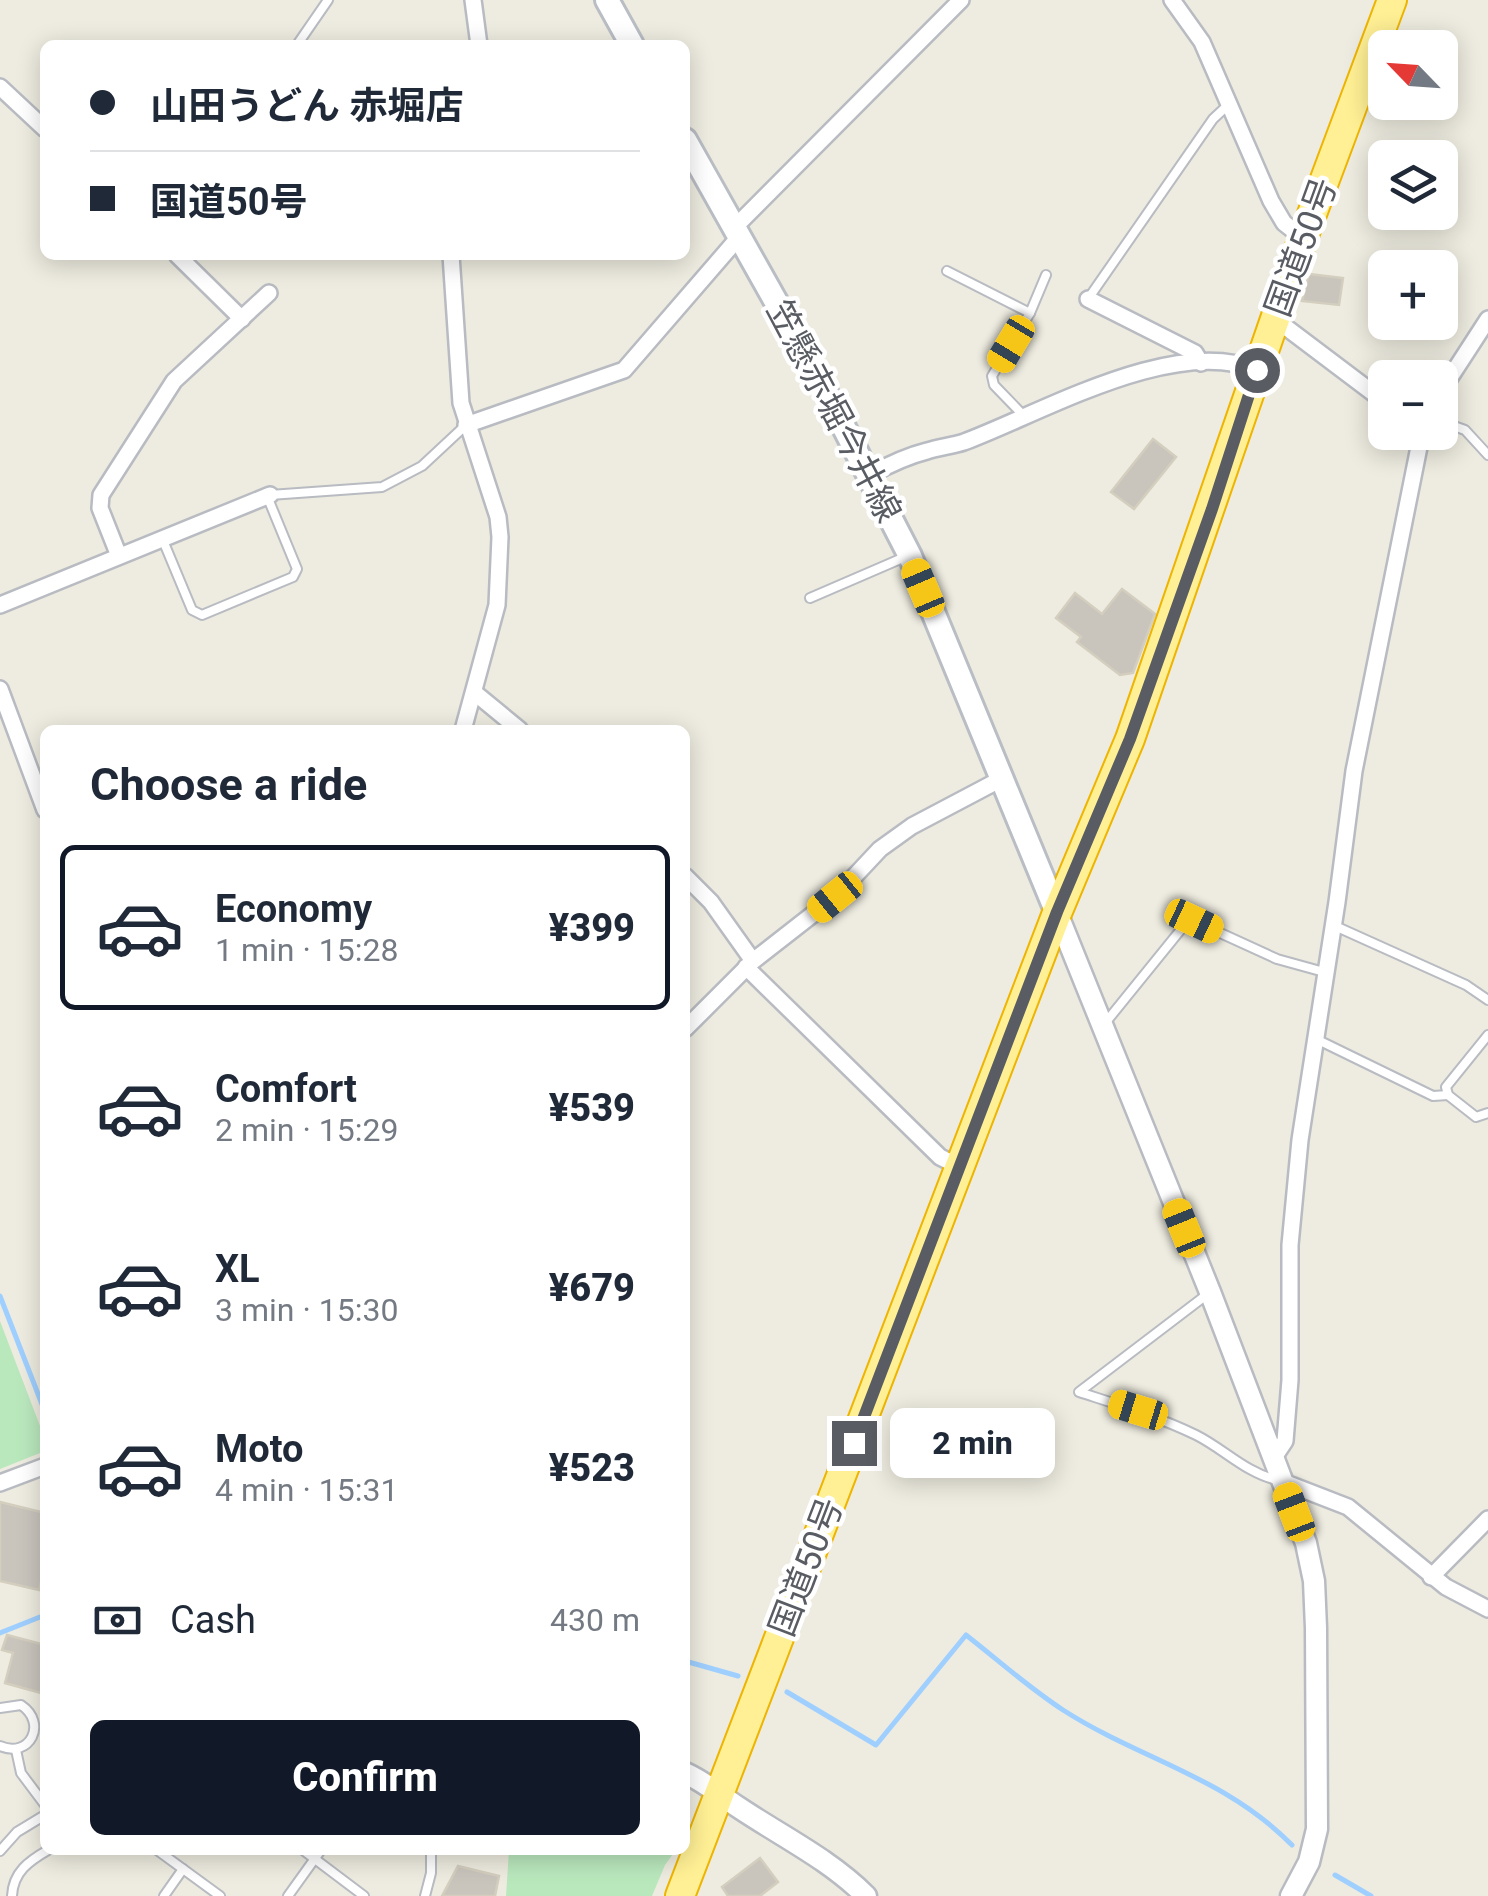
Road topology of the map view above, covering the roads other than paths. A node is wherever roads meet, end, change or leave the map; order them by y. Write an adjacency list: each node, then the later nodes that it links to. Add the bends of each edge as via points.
1 (328, 0): 7 (lane)
2 (473, 0): 8 (street)
3 (607, 0): 9 (main road)
4 (962, 0): 14 (street)
5 (1172, 0): 11 (street, via 1202,42)
6 (1392, 0): 15 (highway, 国道50号)
7 (300, 40)
8 (478, 40)
9 (629, 40)
10 (0, 87): 12 (street)
11 (1228, 105): 15 (street, via 1284,223); 21 (lane)
12 (40, 124)
13 (690, 149): 14 (main road, 笠懸赤堀今井線)
14 (737, 233): 31 (street, via 624,370); 35 (main road, 笠懸赤堀今井線)
15 (1304, 238): 25 (highway, 国道50号)
16 (182, 260): 23 (street)
17 (451, 260): 31 (street)
18 (947, 271): 22 (lane)
19 (1046, 275): 22 (lane)
20 (268, 293): 23 (street)
21 (1088, 299): 26 (street, via 1195,352)
22 (1030, 313): 30 (lane, via 992,381)
23 (242, 318): 38 (street, via 174,381 101,495)
24 (1488, 318): 27 (street)
25 (1275, 319): 28 (highway, 国道50号); 29 (street)
26 (1201, 363): 28 (street); 30 (street, via 1141,372)
27 (1458, 365)
28 (1257, 370): 49 (highway, 国道50号, via 1160,656)
29 (1368, 389)
30 (1023, 414): 35 (street)
31 (466, 425): 36 (lane, via 422,466 382,487); 43 (street, via 500,537 497,605)
32 (1458, 427): 34 (lane)
33 (1418, 450): 50 (street, via 1354,771)
34 (1488, 455)
35 (870, 475): 39 (main road, 笠懸赤堀今井線)
36 (268, 495): 37 (street); 37 (lane, via 296,569 293,577 202,615 192,610)
37 (162, 538): 38 (street)
38 (119, 556): 41 (street)
39 (910, 556): 40 (lane); 46 (main road, 笠懸赤堀今井線)
40 (810, 598)
41 (0, 604)
42 (0, 689): 47 (street)
43 (476, 693): 44 (street); 45 (street)
44 (465, 725)
45 (514, 725)
46 (1003, 778): 49 (main road, 笠懸赤堀今井線); 51 (street, via 880,849 835,897)
47 (40, 797)
48 (690, 881): 51 (street)
49 (1057, 912): 55 (street); 60 (highway, 国道50号)
50 (1334, 926): 52 (street); 53 (lane)
51 (749, 964): 54 (street); 60 (street, via 940,1157)
52 (1326, 973): 55 (lane, via 1188,922); 57 (street)
53 (1488, 1000)
54 (690, 1024)
55 (1103, 1026): 61 (street)
56 (1488, 1034): 58 (lane, via 1452,1077)
57 (1316, 1039): 58 (lane, via 1433,1096); 62 (street, via 1290,1245 1286,1441)
58 (1448, 1095): 59 (lane, via 1476,1117)
59 (1488, 1114)
60 (960, 1166): 73 (highway, 国道50号)
61 (1210, 1292): 62 (street); 64 (lane, via 1079,1392 1138,1410)
62 (1273, 1459): 64 (street)
63 (40, 1468): 65 (street)
64 (1282, 1481): 67 (street, via 1348,1506); 92 (street, via 1306,1543 1316,1628 1317,1830)
65 (0, 1483)
66 (1488, 1519): 67 (street)
67 (1432, 1576): 68 (street)
68 (1488, 1609)
69 (0, 1708): 71 (lane, via 21,1705 33,1715 34,1737)
70 (0, 1746): 71 (lane)
71 (16, 1750): 74 (lane, via 21,1773)
72 (690, 1776): 73 (street)
73 (719, 1792): 90 (highway, 国道50号); 91 (street)
74 (40, 1798)
75 (40, 1818): 76 (lane)
76 (0, 1851)
77 (41, 1855): 84 (lane, via 23,1867)
78 (164, 1855): 83 (lane)
79 (309, 1855): 82 (lane)
80 (317, 1855): 82 (lane)
81 (430, 1855): 89 (lane)
82 (314, 1859): 87 (lane); 88 (lane)
83 (183, 1869): 85 (lane); 86 (lane)
84 (12, 1896)
85 (164, 1896)
86 (220, 1896)
87 (288, 1896)
88 (364, 1896)
89 (424, 1896)
90 (680, 1896)
91 (866, 1896)
92 (1291, 1896)

